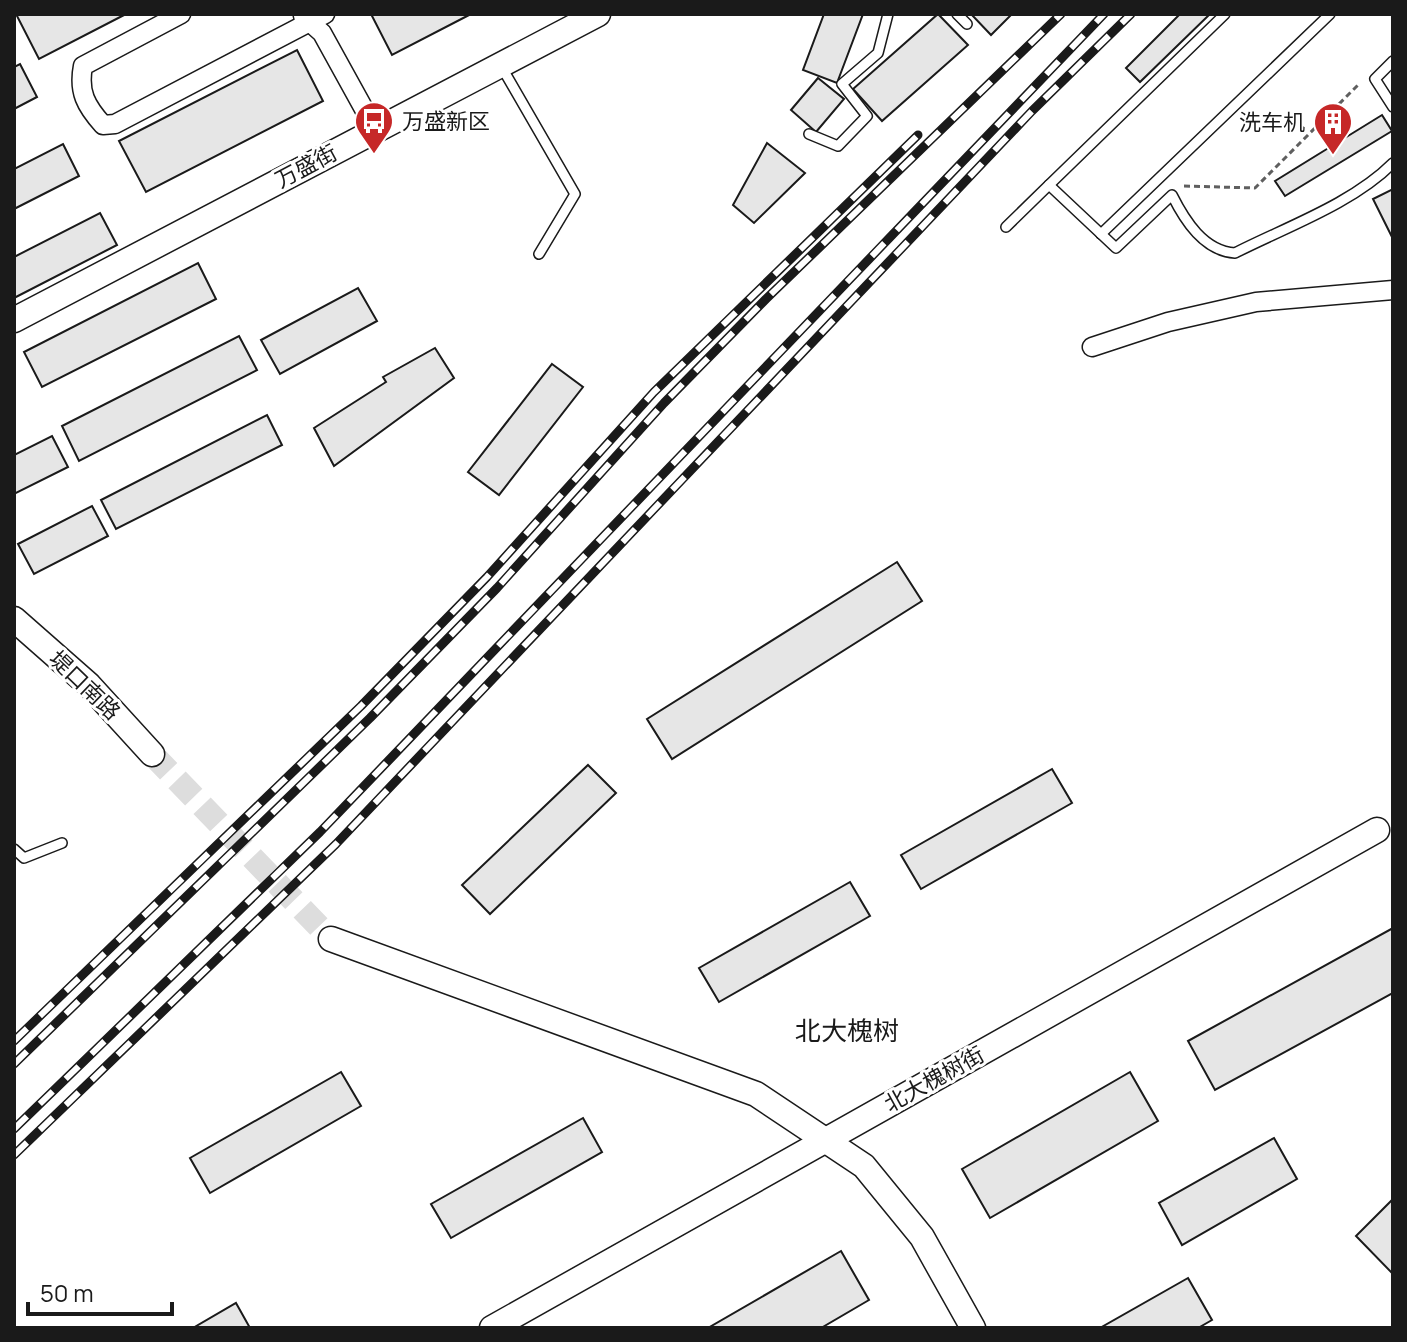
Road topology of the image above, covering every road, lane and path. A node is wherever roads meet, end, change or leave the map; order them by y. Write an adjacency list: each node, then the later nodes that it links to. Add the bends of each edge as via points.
1 (181, 14): 7 (street, via 83,66 79,86 89,110 103,125 115,124)
2 (598, 14): 10 (street, 万盛街)
3 (888, 14): 14 (lane, via 878,53 842,84 867,116 838,146)
4 (957, 14): 8 (lane)
5 (1225, 14): 16 (lane)
6 (1330, 14): 19 (lane)
7 (312, 17): 13 (street)
8 (967, 24)
9 (1393, 61): 11 (lane)
10 (500, 65): 13 (street, 万盛街); 20 (lane, via 575,194)
11 (1375, 79): 12 (lane); 17 (path, via 1362,81 1255,188 1187,184)
12 (1393, 107)
13 (375, 129): 22 (street, 万盛街)
14 (809, 134)
15 (1393, 163): 17 (lane, via 1350,194 1235,253 1221,252 1206,242)
16 (1049, 185): 18 (lane); 19 (lane)
17 (1172, 195): 19 (lane, via 1116,248)
18 (1006, 227)
19 (1101, 234)
20 (539, 254)
21 (1393, 290): 23 (street, via 1256,302)
22 (14, 320)
23 (1092, 347)
24 (14, 619): 25 (street, 堤口南路, via 89,685)
25 (152, 754)
26 (1377, 830): 30 (street, 北大槐树街)
27 (62, 843): 28 (lane, via 24,858)
28 (14, 849)
29 (331, 939): 30 (street, via 756,1094)
30 (828, 1139): 31 (street, 北大槐树街); 32 (street, via 864,1166 922,1237)
31 (492, 1328)
32 (973, 1328)

